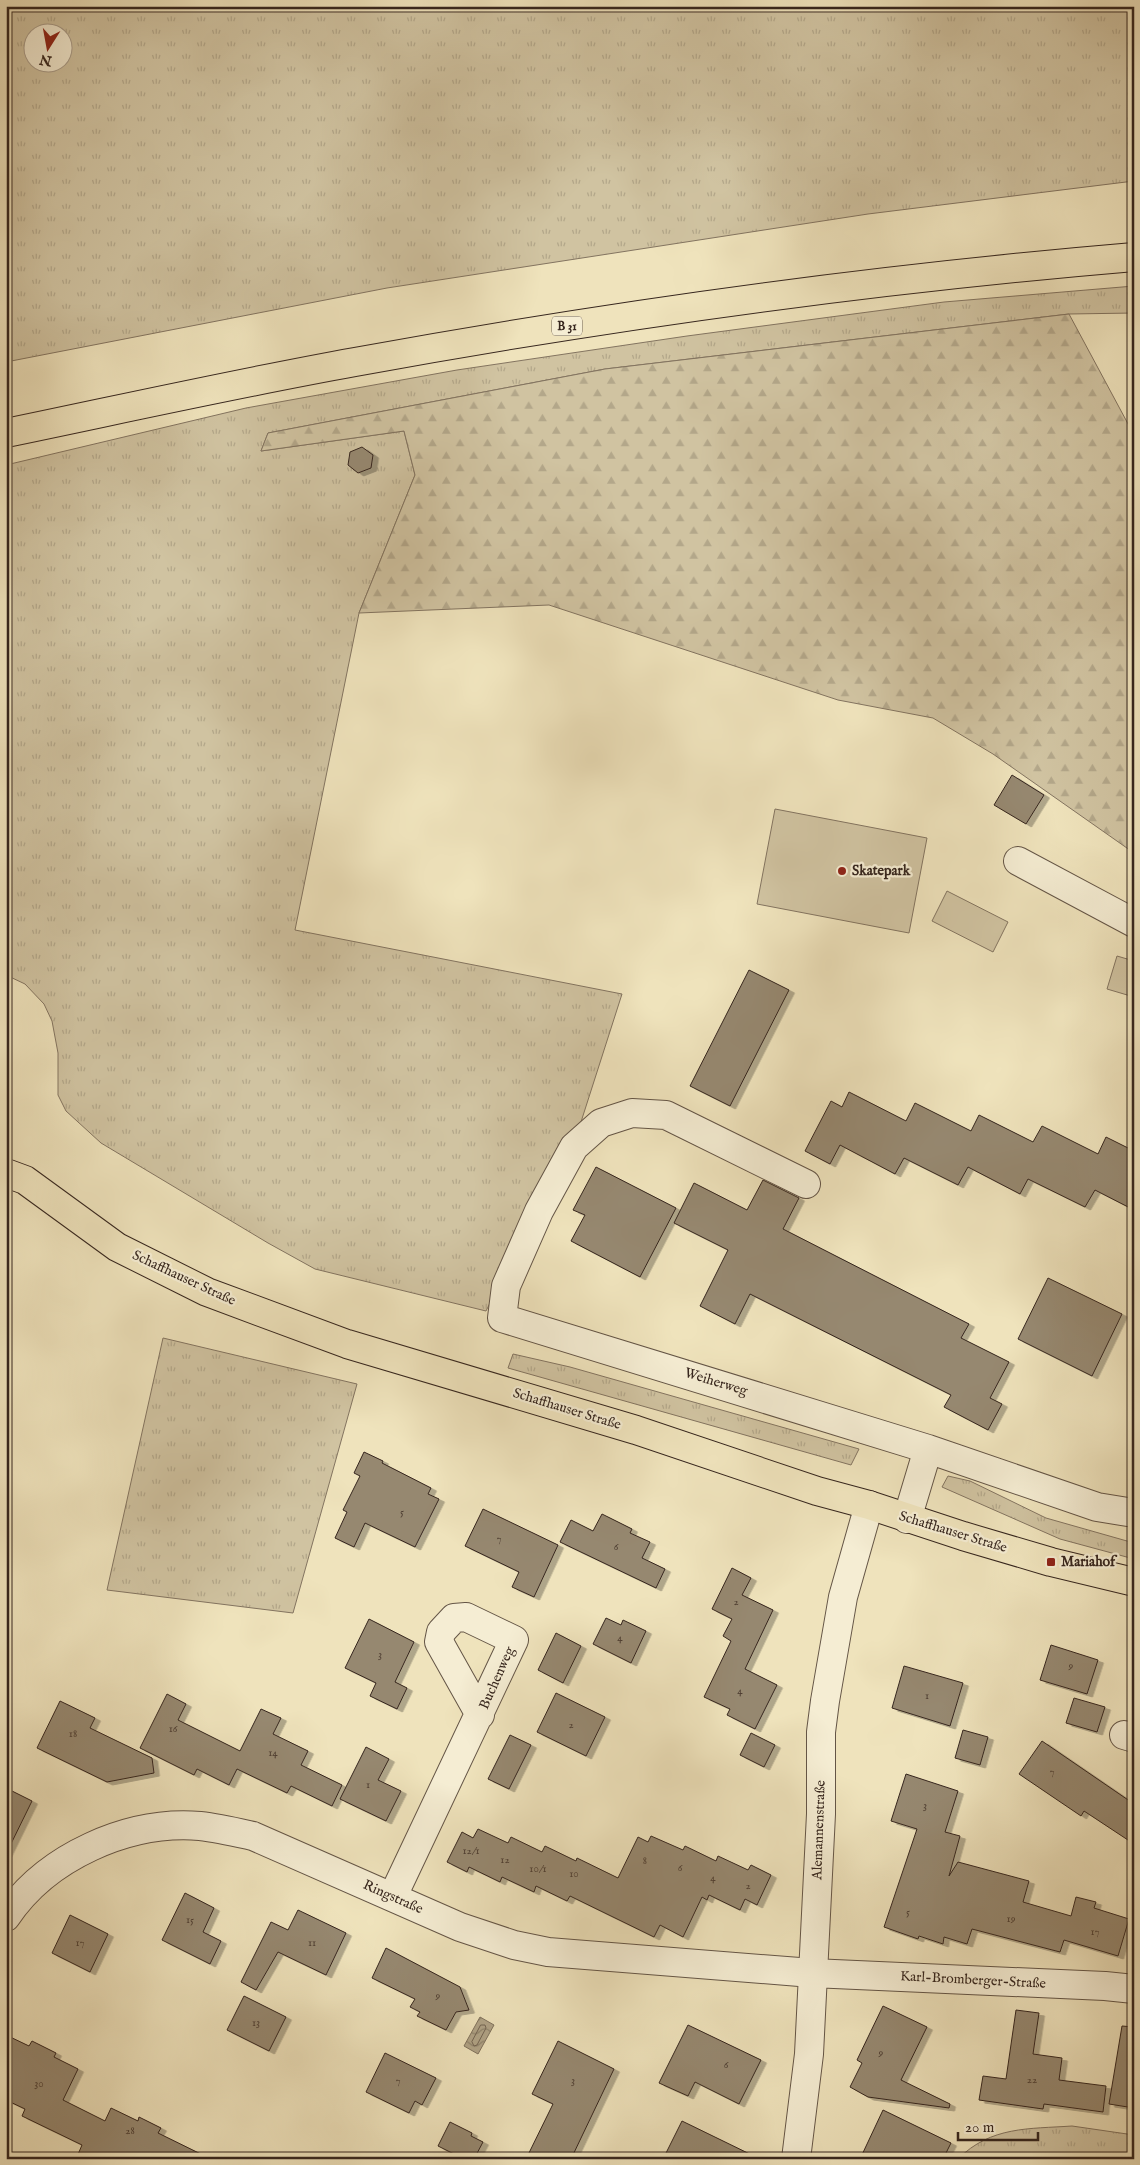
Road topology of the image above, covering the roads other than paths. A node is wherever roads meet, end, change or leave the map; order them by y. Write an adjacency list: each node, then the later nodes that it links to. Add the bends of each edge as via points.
1 (1134, 256): 2 (main road, B 31, via 815,291 520,333 353,362)
2 (6, 434)
3 (1018, 861): 4 (street)
4 (1134, 923)
5 (6, 1153): 6 (main road, Schaffhauser Straße)
6 (16, 1176): 9 (main road, Schaffhauser Straße, via 117,1247 208,1292 347,1344 636,1430 817,1491)
7 (806, 1184): 8 (street, Weiherweg, via 666,1115 632,1113 601,1123 574,1147 539,1211 506,1286 502,1318)
8 (928, 1449): 10 (street, Weiherweg, via 1097,1507); 11 (street)
9 (869, 1505): 11 (main road, Schaffhauser Straße); 16 (street, Alemannenstraße, via 843,1596 821,1732 821,1814)
10 (1134, 1513)
11 (907, 1519): 12 (main road, Schaffhauser Straße, via 1051,1562)
12 (1134, 1582)
13 (480, 1715): 14 (street, Buchenweg)
14 (394, 1896): 15 (street, Ringstraße, via 252,1836 186,1826 150,1828 79,1851 47,1873); 16 (street, Ringstraße, via 460,1927 514,1945 548,1952)
15 (6, 1917)
16 (812, 1973): 17 (street, Karl-Bromberger-Straße); 18 (street, Alemannenstraße, via 809,2054)
17 (1134, 1989)
18 (796, 2159)

